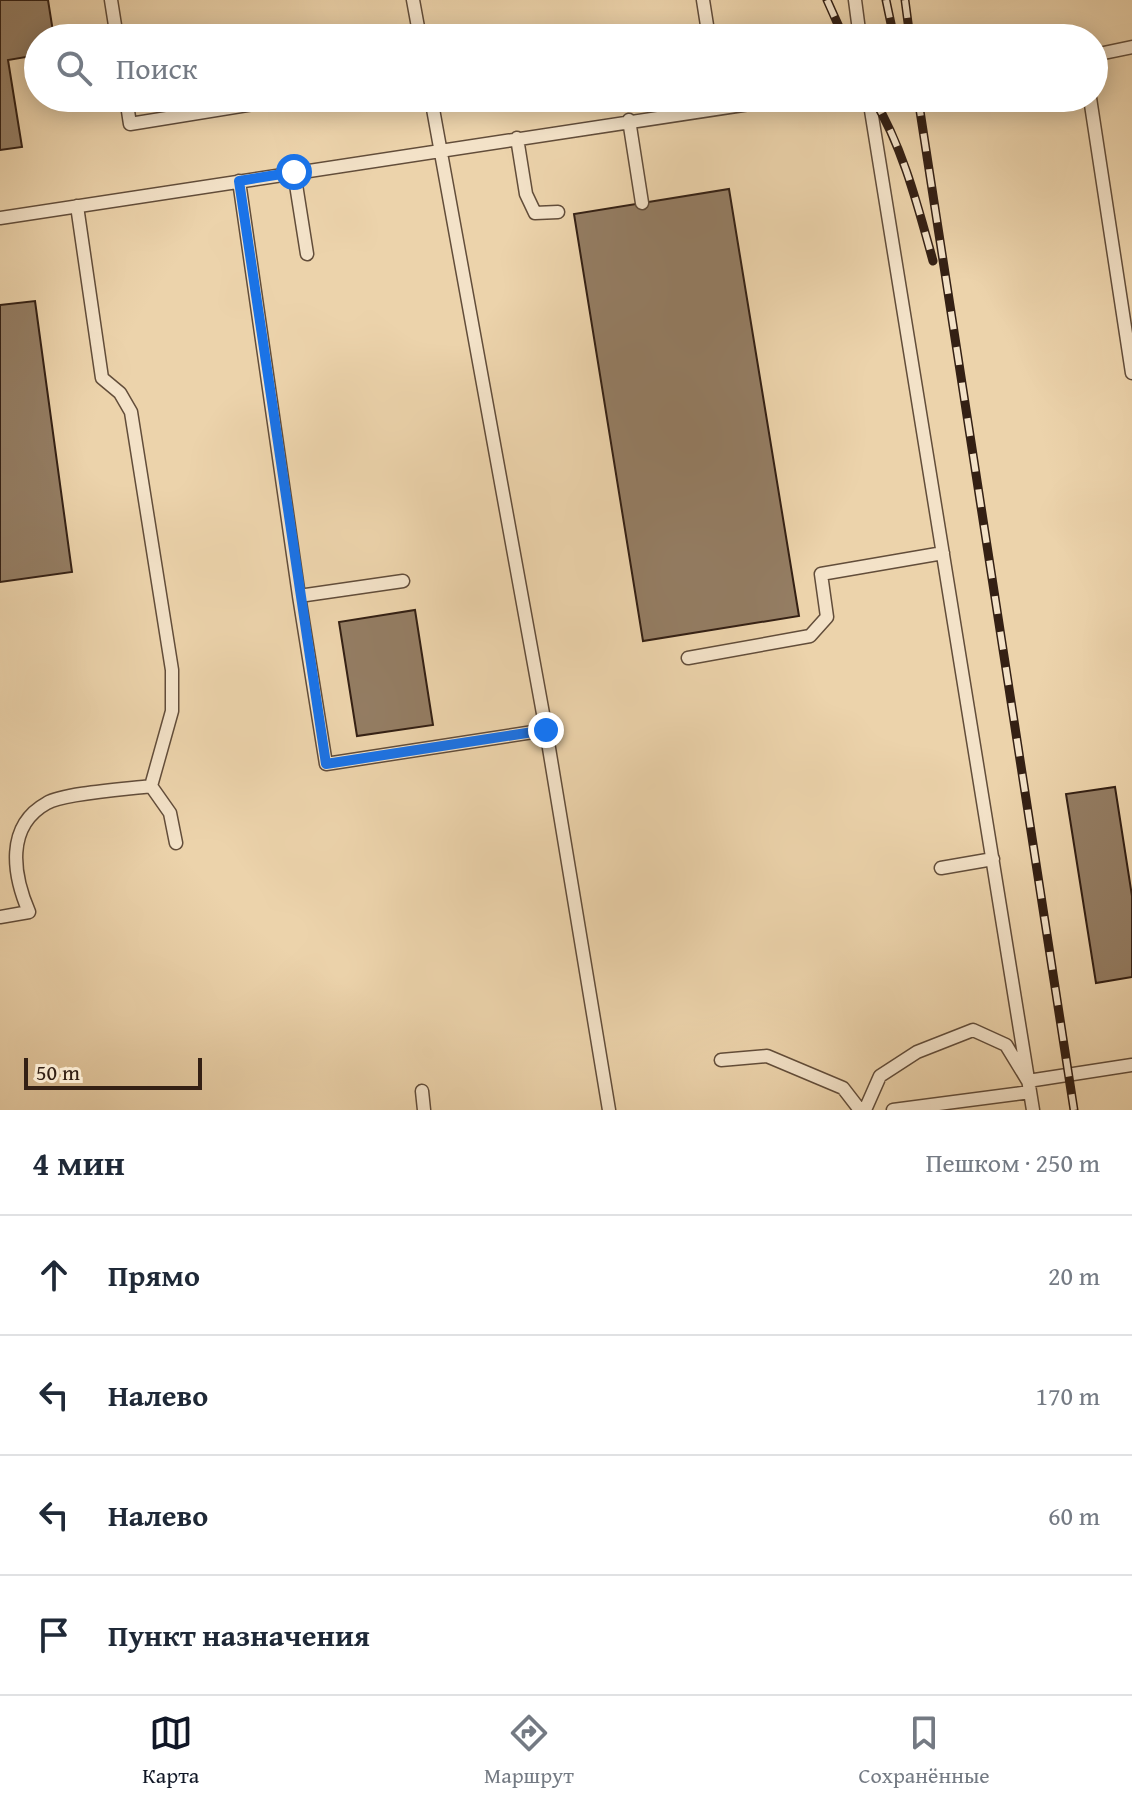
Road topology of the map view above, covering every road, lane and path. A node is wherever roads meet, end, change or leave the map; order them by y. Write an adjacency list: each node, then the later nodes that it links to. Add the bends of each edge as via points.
1 (111, 0): 5 (lane)
2 (413, 0): 6 (lane)
3 (703, 0): 7 (lane)
4 (855, 0): 8 (lane)
5 (115, 24)
6 (417, 24)
7 (707, 24)
8 (858, 24)
9 (1132, 47): 10 (lane)
10 (1108, 52)
11 (128, 112): 12 (lane, via 130,124)
12 (204, 112)
13 (434, 112): 19 (lane)
14 (669, 112): 17 (lane)
15 (871, 112): 28 (lane)
16 (1092, 112): 27 (lane)
17 (629, 120): 18 (lane); 22 (lane)
18 (517, 138): 19 (lane); 24 (lane, via 526,194 535,213)
19 (441, 149): 20 (lane); 32 (lane)
20 (294, 172): 21 (lane); 26 (lane)
21 (239, 181): 23 (lane); 30 (lane)
22 (642, 203)
23 (77, 206): 25 (lane); 33 (lane, via 102,378 131,412 172,670 172,711)
24 (558, 212)
25 (0, 218)
26 (307, 254)
27 (1132, 373)
28 (943, 553): 31 (lane, via 821,574 827,617 810,636); 35 (lane)
29 (403, 581): 30 (lane)
30 (299, 596): 32 (lane, via 326,764)
31 (688, 658)
32 (546, 730): 43 (lane)
33 (151, 786): 34 (lane, via 170,813); 37 (lane, via 49,801 33,814 16,843 17,878 29,912)
34 (176, 843)
35 (993, 859): 36 (lane); 40 (lane)
36 (941, 868)
37 (0, 917)
38 (721, 1060): 44 (lane, via 767,1056 843,1088)
39 (1132, 1065): 40 (lane)
40 (1029, 1087): 44 (lane, via 1006,1045 973,1030 917,1052 880,1076); 45 (lane); 46 (lane)
41 (422, 1091): 42 (lane)
42 (424, 1110)
43 (609, 1110)
44 (862, 1110)
45 (893, 1110)
46 (1033, 1110)

